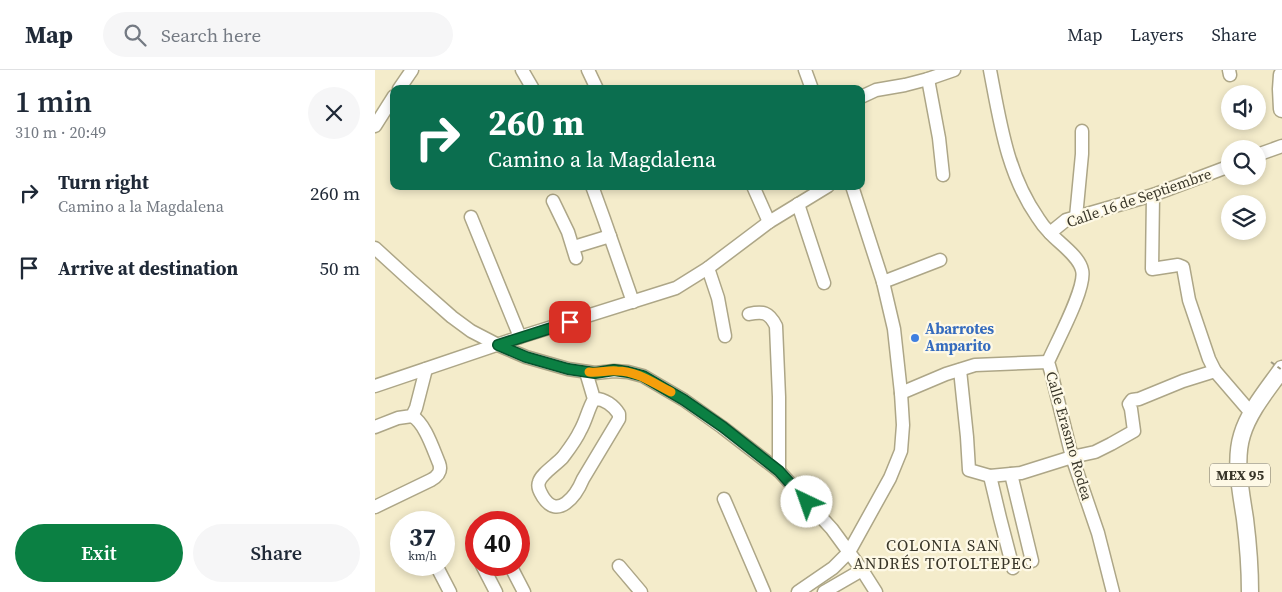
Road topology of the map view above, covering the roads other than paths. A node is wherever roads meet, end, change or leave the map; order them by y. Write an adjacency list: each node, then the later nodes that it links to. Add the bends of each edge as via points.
1 (412, 70): 9 (street)
2 (522, 70): 10 (street)
3 (588, 70): 11 (street)
4 (805, 70): 12 (street)
5 (954, 70): 8 (street)
6 (991, 70): 32 (street, Calle Erasmo Rodea, via 1008,158 1037,218)
7 (1282, 75): 15 (main road)
8 (928, 79): 13 (street); 21 (street)
9 (402, 85)
10 (531, 85)
11 (595, 85)
12 (810, 85)
13 (865, 95)
14 (390, 102): 16 (street)
15 (1282, 108)
16 (375, 126)
17 (1082, 131): 30 (street, via 1083,154)
18 (1282, 146): 19 (street)
19 (1266, 152)
20 (1221, 169): 26 (street, Calle 16 de Septiembre)
21 (943, 175)
22 (593, 190): 33 (street)
23 (755, 190): 31 (street)
24 (821, 190): 28 (street)
25 (853, 190): 37 (street)
26 (1153, 195): 30 (street, Calle 16 de Septiembre); 48 (street, via 1152,269 1183,267 1189,300)
27 (553, 201): 33 (street, via 575,253)
28 (798, 204): 31 (street); 38 (street)
29 (471, 217): 42 (street)
30 (1076, 217): 32 (street, Calle 16 de Septiembre, via 1066,220)
31 (769, 222): 36 (street)
32 (1050, 233): 44 (street, Calle Erasmo Rodea, via 1077,260 1083,271 1077,301)
33 (610, 236): 39 (street)
34 (375, 248): 43 (street, via 452,317)
35 (940, 260): 37 (street)
36 (708, 268): 39 (street, via 676,288); 41 (street)
37 (883, 282): 51 (street, via 894,329)
38 (824, 283)
39 (633, 302): 42 (street)
40 (749, 314): 57 (street, via 766,314 776,326)
41 (725, 336)
42 (521, 337): 43 (street)
43 (498, 345): 46 (street); 49 (street, via 526,357)
44 (1048, 362): 47 (street, via 975,365); 56 (street, Calle Erasmo Rodea)
45 (1278, 367): 53 (main road, MEX 95)
46 (426, 369): 50 (street); 54 (street)
47 (960, 370): 51 (street); 59 (street, via 969,470)
48 (1215, 371): 53 (street); 56 (street, via 1132,400 1129,404 1134,429 1131,433 1095,452)
49 (586, 372): 52 (street); 57 (street, via 614,370 643,376 723,427)
50 (375, 386)
51 (901, 393): 62 (street, via 901,451 890,478)
52 (594, 399): 52 (street, via 580,432 539,482 538,488 549,505 562,506 574,496 619,419 616,409)
53 (1251, 414): 79 (main road, MEX 95, via 1242,435 1239,458)
54 (412, 416): 55 (street); 61 (street, via 422,426 440,467 439,474)
55 (375, 427)
56 (1072, 457): 58 (street); 78 (street, Calle Erasmo Rodea, via 1098,533)
57 (779, 471): 62 (street)
58 (1011, 474): 59 (street); 63 (street)
59 (990, 476): 65 (street)
60 (724, 499): 74 (street)
61 (375, 507)
62 (849, 552): 66 (street); 75 (street, via 833,568)
63 (1033, 561)
64 (619, 566): 73 (street)
65 (1013, 568)
66 (862, 570): 76 (street); 77 (street)
67 (442, 576): 70 (street)
68 (488, 576): 71 (street)
69 (516, 576): 72 (street)
70 (450, 592)
71 (496, 592)
72 (524, 592)
73 (641, 592)
74 (764, 592)
75 (798, 592)
76 (824, 592)
77 (877, 592)
78 (1113, 592)
79 (1250, 592)

